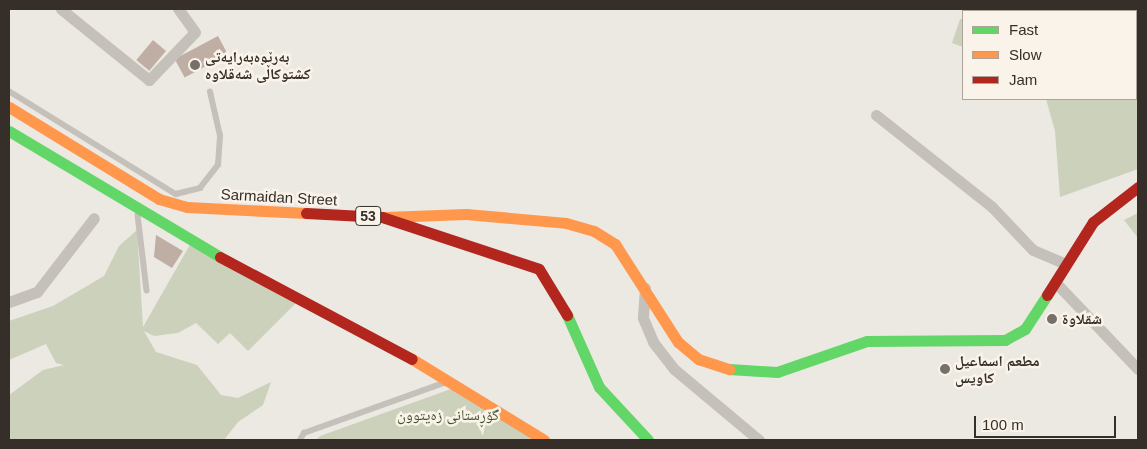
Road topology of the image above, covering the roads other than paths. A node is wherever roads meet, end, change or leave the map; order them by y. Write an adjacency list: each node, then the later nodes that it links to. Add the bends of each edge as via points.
1 (61, 9): 2 (street, via 149,80 195,32)
2 (178, 9)
3 (9, 91): 4 (lane, via 176,194 200,188 218,165 220,136)
4 (210, 92)
5 (9, 107): 11 (main road, Sarmaidan Street / 53, via 159,200 187,207)
6 (876, 115): 14 (street, via 992,207 1033,250)
7 (9, 131): 9 (main road)
8 (1138, 187): 14 (main road, via 1108,206)
9 (138, 211): 17 (lane); 20 (main road)
10 (466, 214): 11 (main road); 13 (main road); 16 (main road, via 566,223 594,231 615,244)
11 (382, 217): 13 (main road, Sarmaidan Street / 53)
12 (94, 218): 18 (street, via 37,292)
13 (446, 234): 23 (main road, Sarmaidan Street / 53, via 539,268 558,295 599,387)
14 (1063, 263): 15 (main road)
15 (1056, 282): 16 (main road, via 1026,329 1005,340 867,341 777,372 735,371 698,359 678,342); 19 (street)
16 (645, 288): 24 (street, via 643,318 653,342 674,369)
17 (147, 290)
18 (9, 302)
19 (1138, 369)
20 (449, 381): 21 (lane, via 304,433); 22 (main road)
21 (300, 440)
22 (544, 440)
23 (648, 440)
24 (759, 440)

